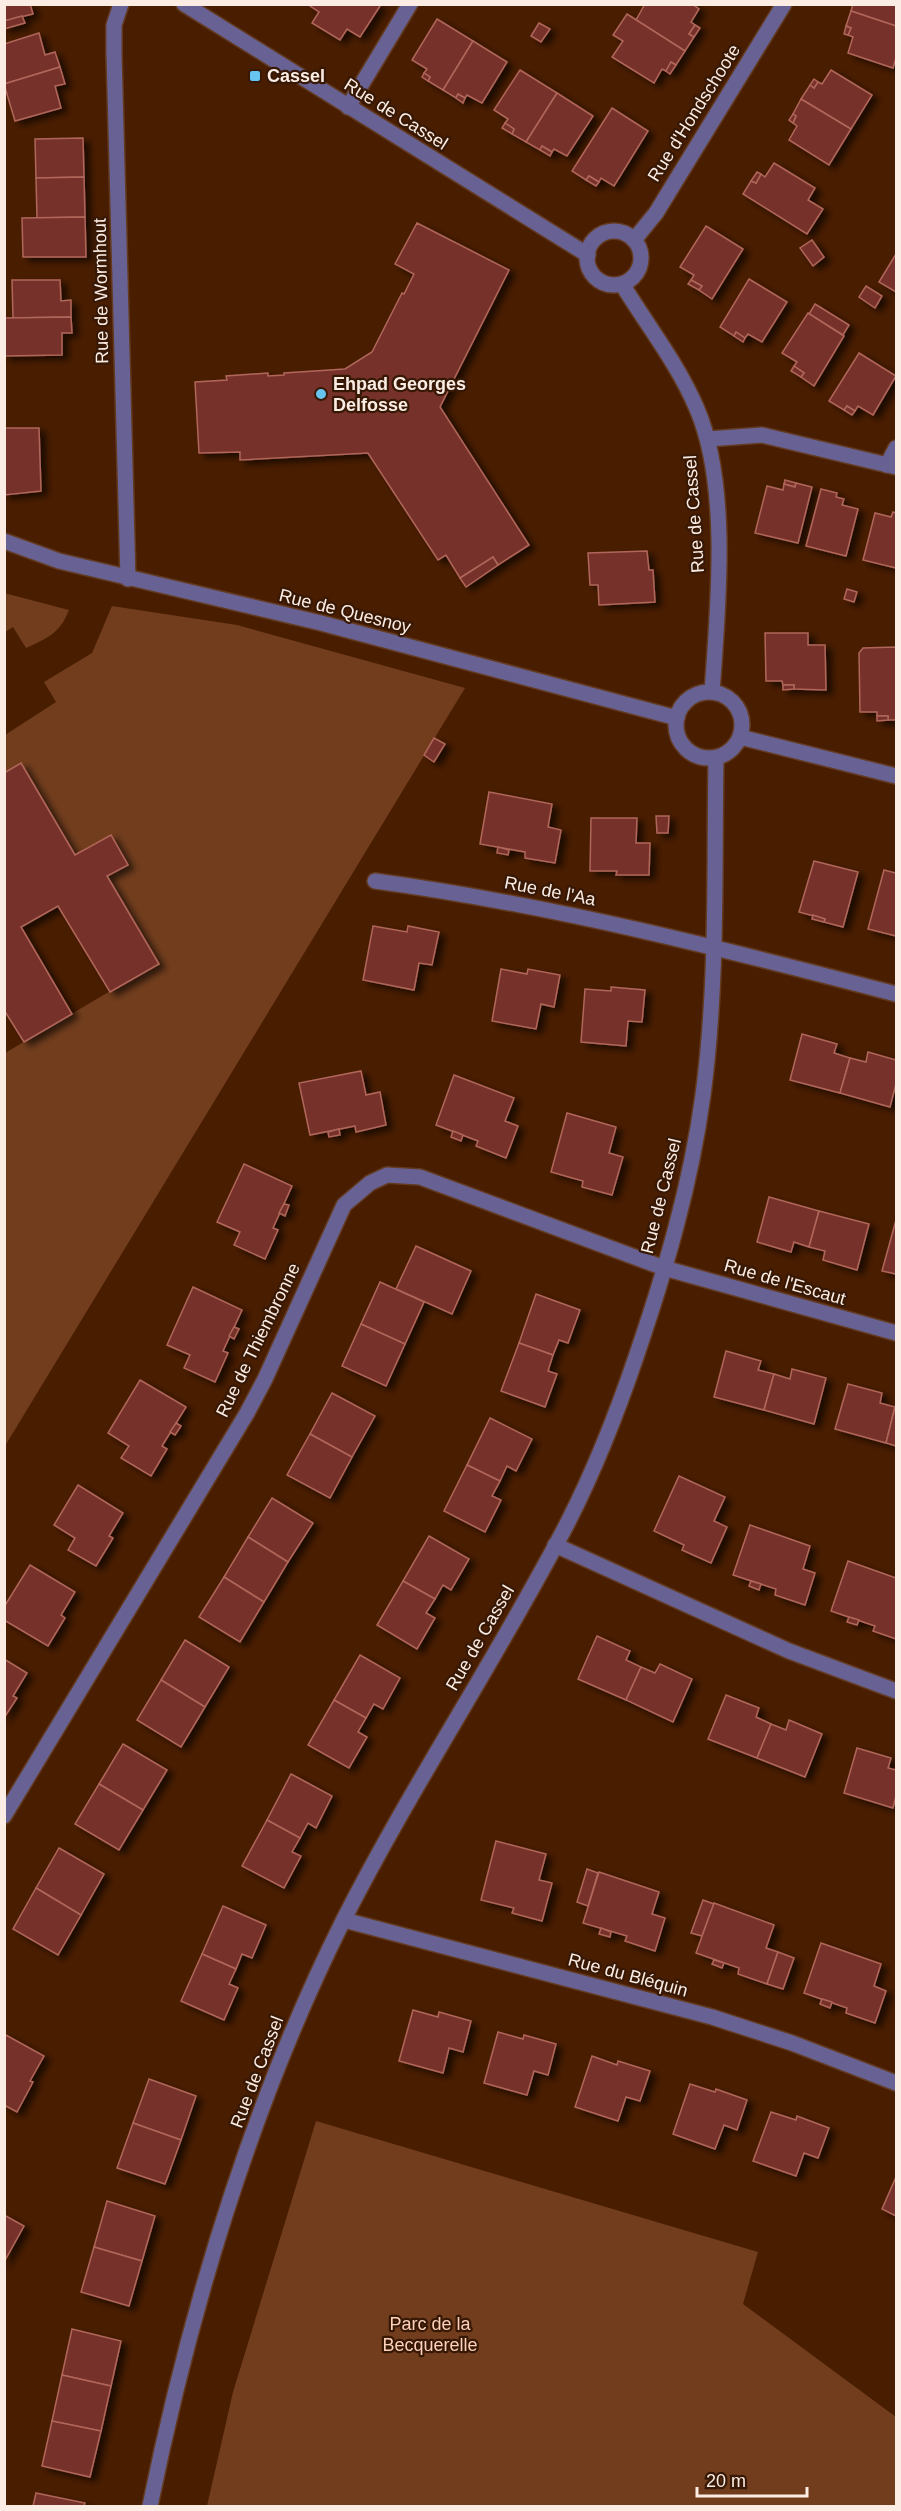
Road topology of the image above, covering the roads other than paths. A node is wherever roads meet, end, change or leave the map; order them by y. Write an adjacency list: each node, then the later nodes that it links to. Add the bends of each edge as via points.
1 (121, 4): 13 (street, Rue de Wormhout, via 114,25 114,54)
2 (184, 4): 5 (street, Rue de Cassel)
3 (410, 4): 5 (street)
4 (784, 4): 6 (street, Rue d'Hondschoote, via 656,213)
5 (348, 107): 7 (street, Rue de Cassel)
6 (634, 240): 7 (street, via 619,232 602,234 595,239); 8 (street, via 640,265)
7 (588, 255): 8 (street, via 588,264 597,279)
8 (622, 284): 9 (street, Rue de Cassel, via 681,377)
9 (708, 439): 11 (street, via 762,435); 14 (street, Rue de Cassel, via 717,515 718,592)
10 (897, 448): 11 (street)
11 (892, 466)
12 (4, 542): 13 (street, Rue de Quesnoy)
13 (128, 579): 15 (street, Rue de Quesnoy, via 321,624)
14 (712, 692): 15 (street, via 686,702); 16 (street, via 737,708 741,717)
15 (677, 718): 17 (street, via 676,730 685,749 694,755)
16 (740, 737): 17 (street, via 735,747); 18 (street)
17 (716, 758): 20 (street, Rue de Cassel)
18 (897, 776)
19 (375, 881): 20 (street, Rue de l'Aa, via 562,913)
20 (716, 947): 21 (street); 22 (street, Rue de Cassel, via 703,1097)
21 (897, 994)
22 (664, 1268): 23 (street, Rue de l'Escaut); 24 (street, Rue de Cassel, via 618,1406); 26 (street, Rue de Thiembronne, via 420,1177 387,1175 356,1194 344,1205 334,1225 247,1413)
23 (897, 1333)
24 (555, 1545): 25 (street, via 789,1651); 27 (street, Rue de Cassel)
25 (897, 1691)
26 (4, 1816)
27 (344, 1920): 28 (street, Rue du Bléquin, via 712,2017); 29 (street, Rue de Cassel, via 268,2093 232,2193 182,2367)
28 (897, 2083)
29 (150, 2506)

